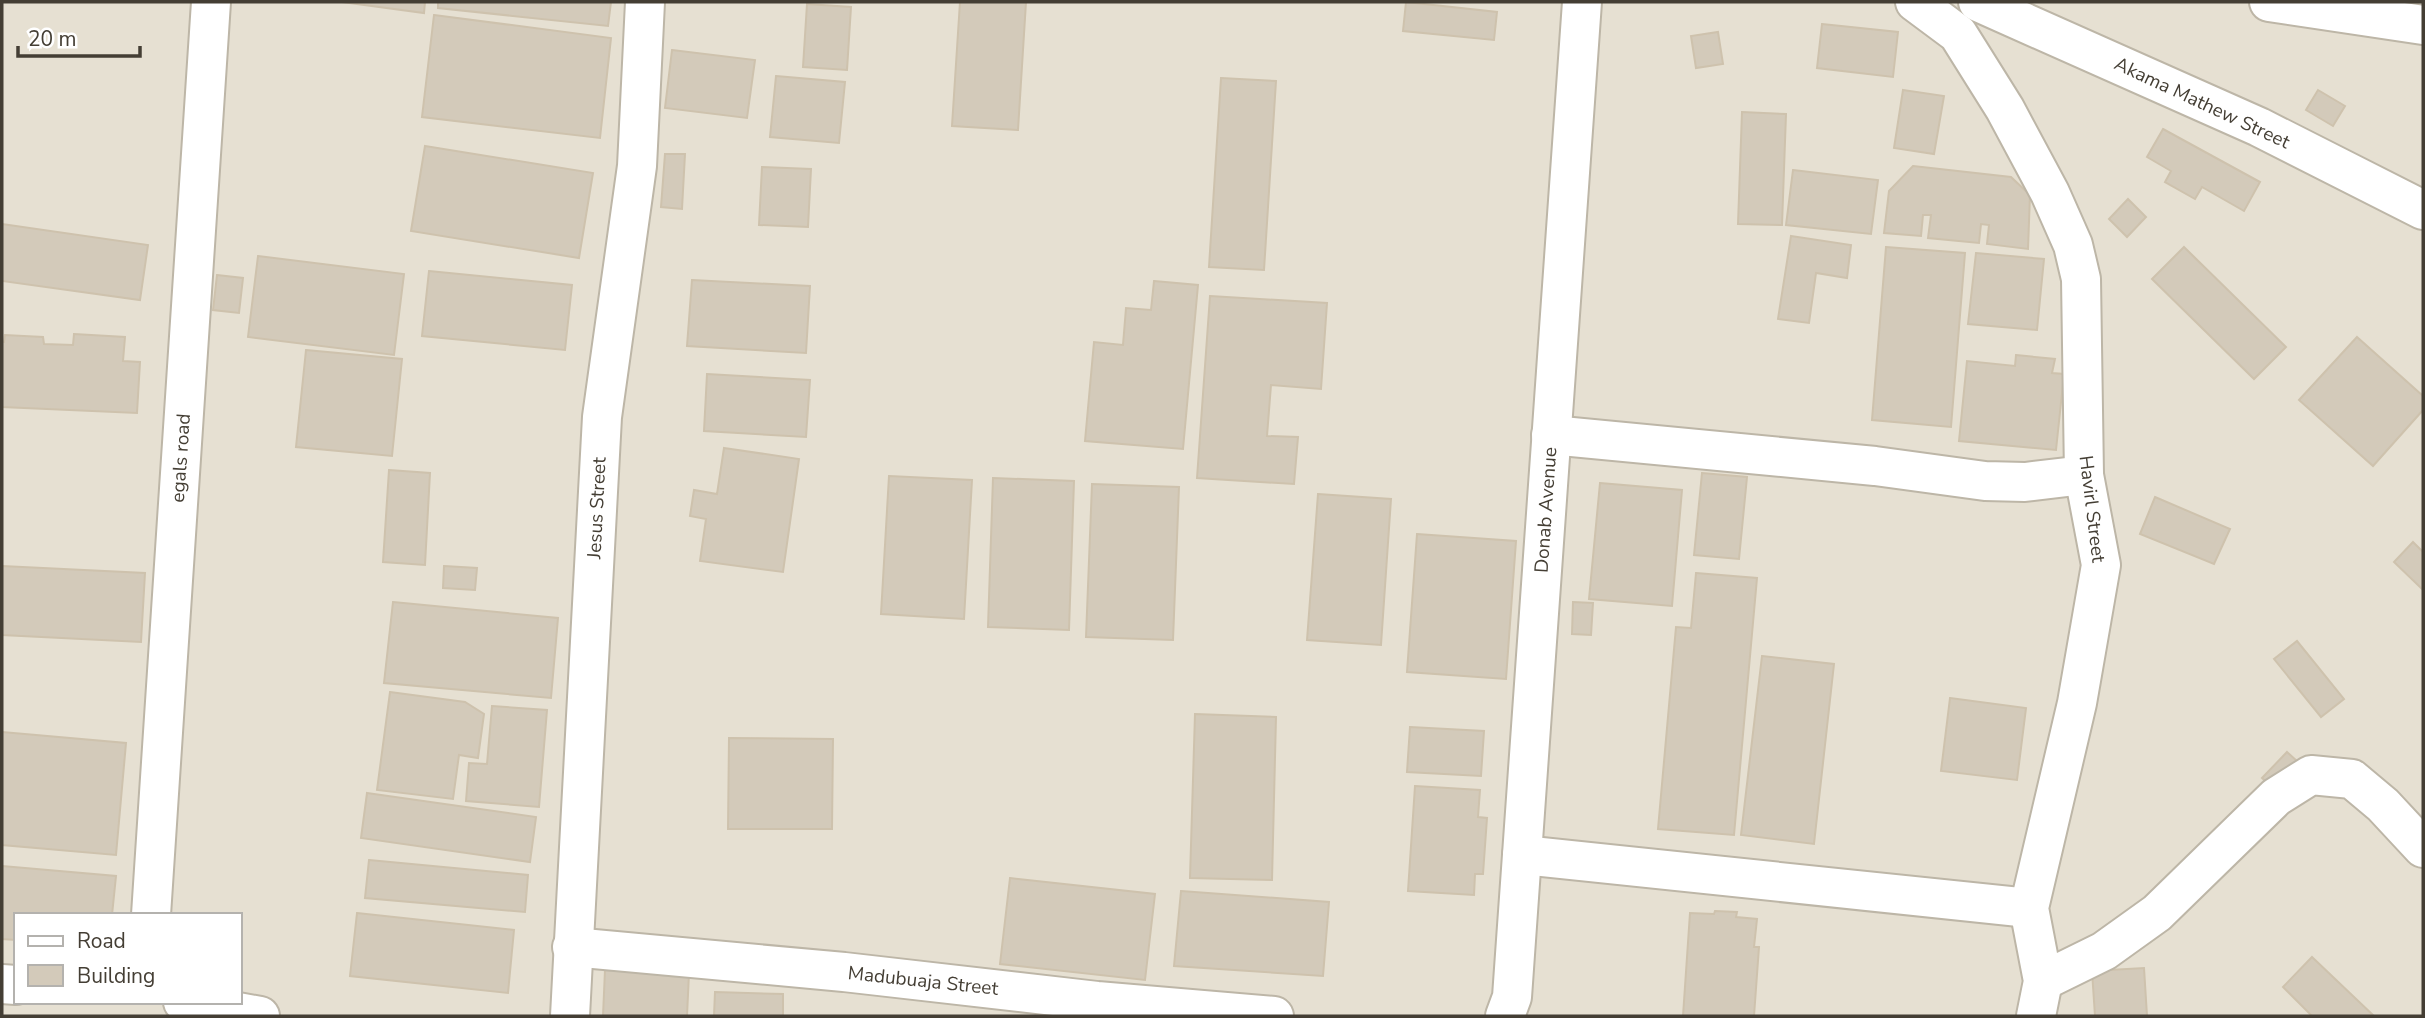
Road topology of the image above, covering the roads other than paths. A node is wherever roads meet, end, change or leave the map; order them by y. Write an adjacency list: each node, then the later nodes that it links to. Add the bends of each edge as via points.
1 (211, 2): 14 (street, egals road)
2 (645, 2): 15 (street, Jesus Street, via 637,166 602,417)
3 (1582, 2): 9 (street, Donab Avenue)
4 (1916, 2): 10 (street, Havirl Street, via 1958,34 2018,132 2073,245 2081,279)
5 (1978, 2): 8 (street, Akama Mathew Street, via 2259,127)
6 (2269, 2): 7 (street)
7 (2423, 25)
8 (2423, 210)
9 (1551, 435): 10 (street, via 1985,481); 12 (street, Donab Avenue)
10 (2084, 475): 13 (street, Havirl Street, via 2101,565 2077,704)
11 (2423, 848): 16 (street, via 2352,779 2311,775 2276,797 2157,912)
12 (1522, 855): 13 (street); 21 (street, Donab Avenue, via 1512,996)
13 (2029, 908): 16 (street, Havirl Street)
14 (151, 913)
15 (572, 947): 19 (street, Jesus Street); 20 (street, Madubuaja Street)
16 (2040, 999)
17 (194, 1004): 18 (street)
18 (260, 1016)
19 (570, 1016)
20 (1274, 1016)
21 (1505, 1016)

